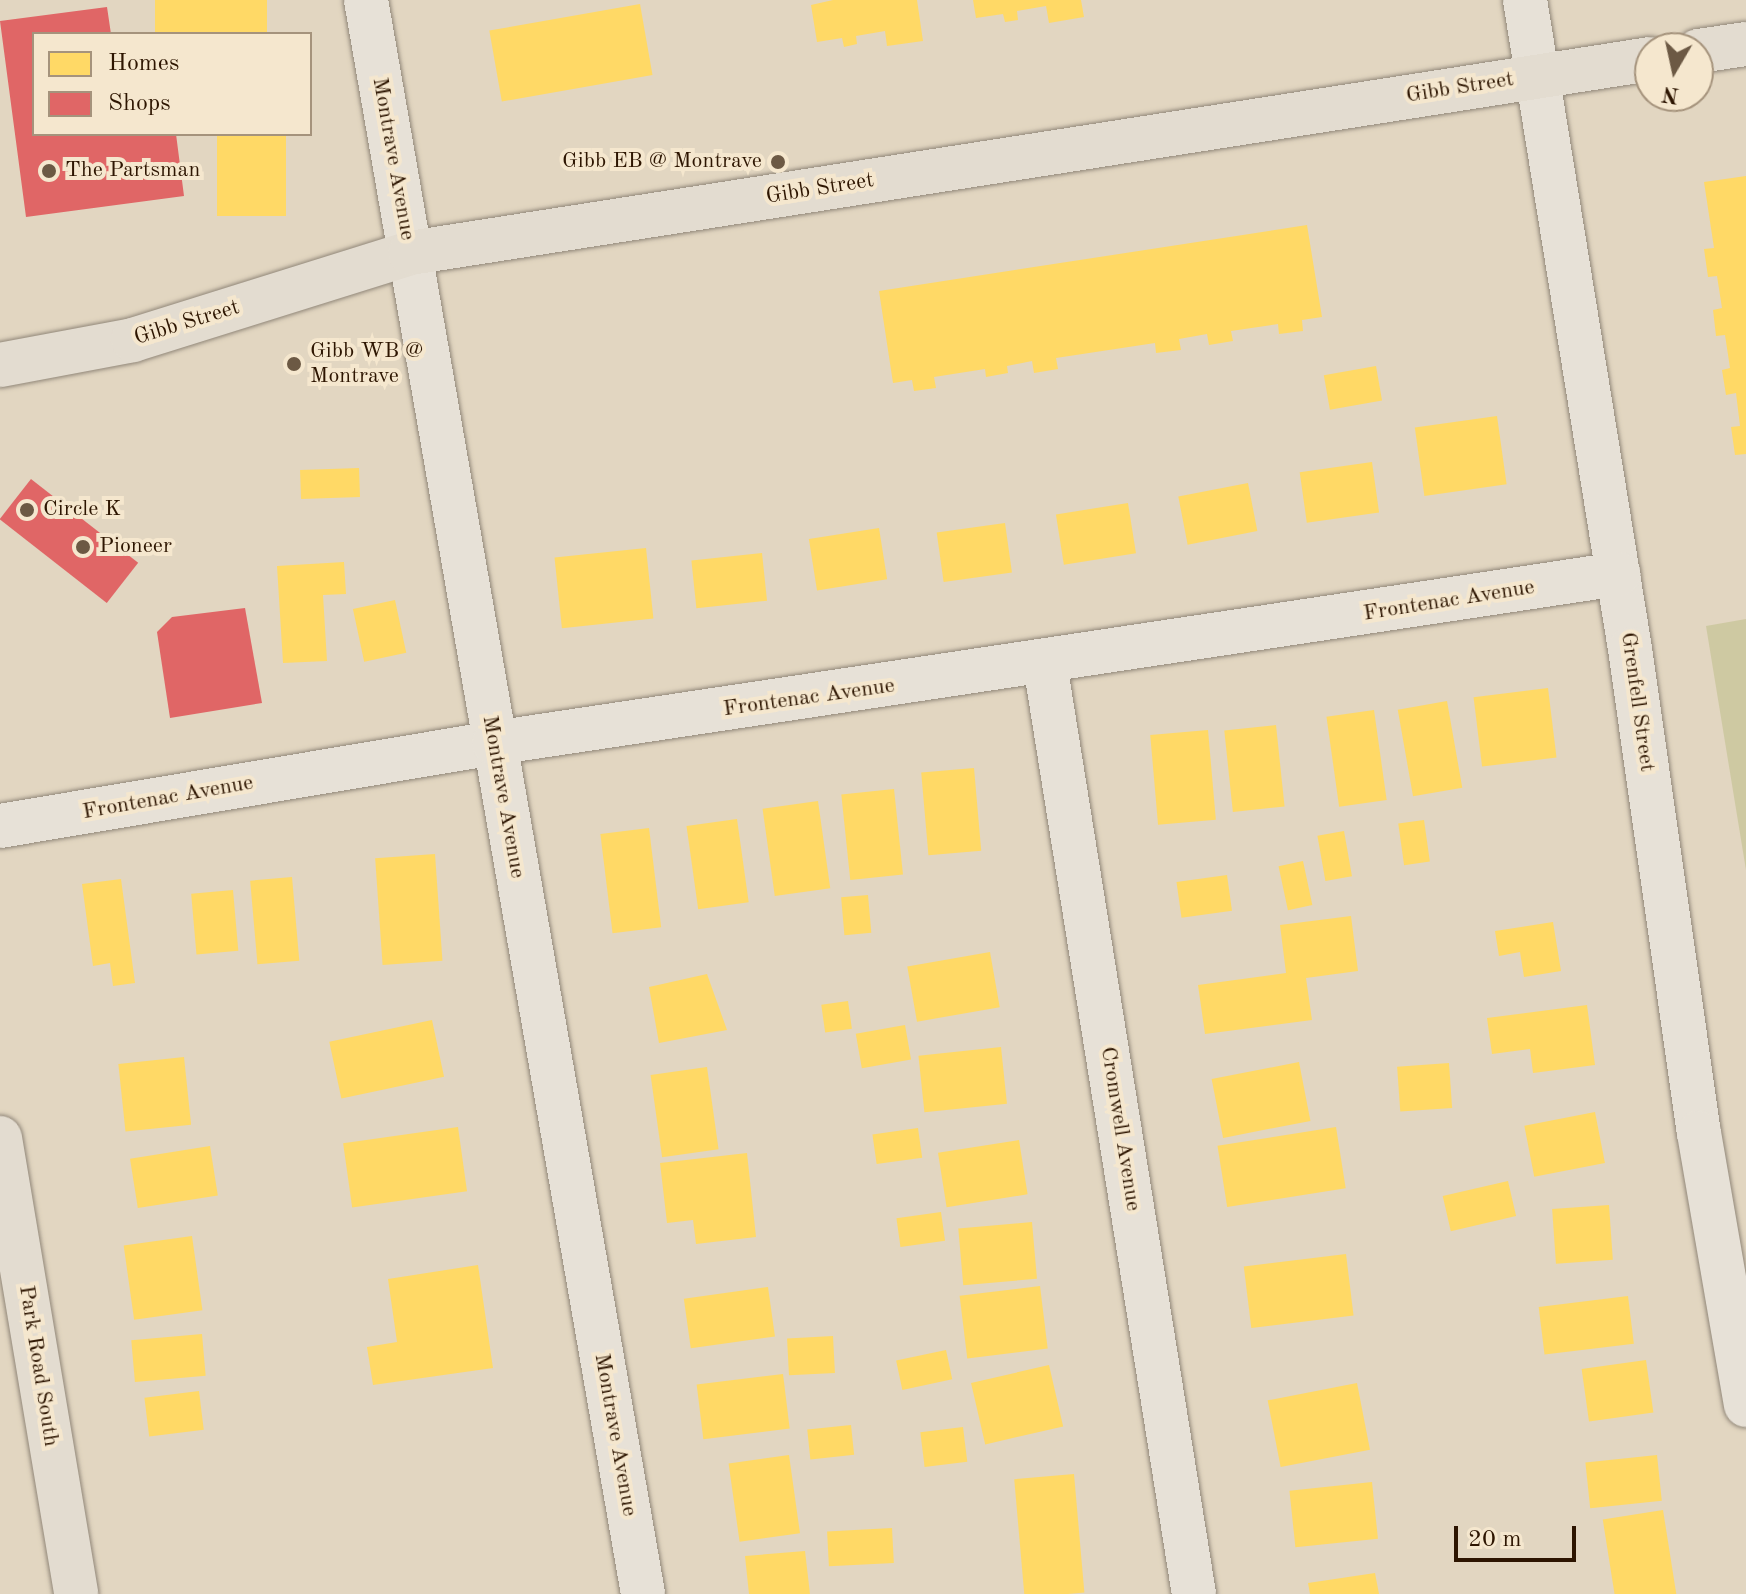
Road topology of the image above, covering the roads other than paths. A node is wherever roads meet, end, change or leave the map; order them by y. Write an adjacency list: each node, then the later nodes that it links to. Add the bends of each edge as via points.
1 (366, 0): 7 (street, Montrave Avenue)
2 (1525, 0): 6 (street, Grenfell Street)
3 (1746, 44): 4 (main road)
4 (1714, 49)
5 (1634, 61): 6 (main road, Gibb Street)
6 (1538, 76): 7 (main road, Gibb Street); 9 (street, Grenfell Street)
7 (410, 253): 8 (main road, Gibb Street, via 133,340); 11 (street, Montrave Avenue)
8 (0, 365)
9 (1618, 574): 10 (street, Frontenac Avenue); 14 (street, Grenfell Street, via 1699,1133)
10 (1045, 664): 11 (street, Frontenac Avenue); 17 (street, Cromwell Avenue)
11 (494, 743): 12 (street, Frontenac Avenue); 16 (street, Montrave Avenue)
12 (0, 826)
13 (0, 1138): 15 (main road, Park Road South)
14 (1746, 1405)
15 (76, 1594)
16 (643, 1594)
17 (1194, 1594)

